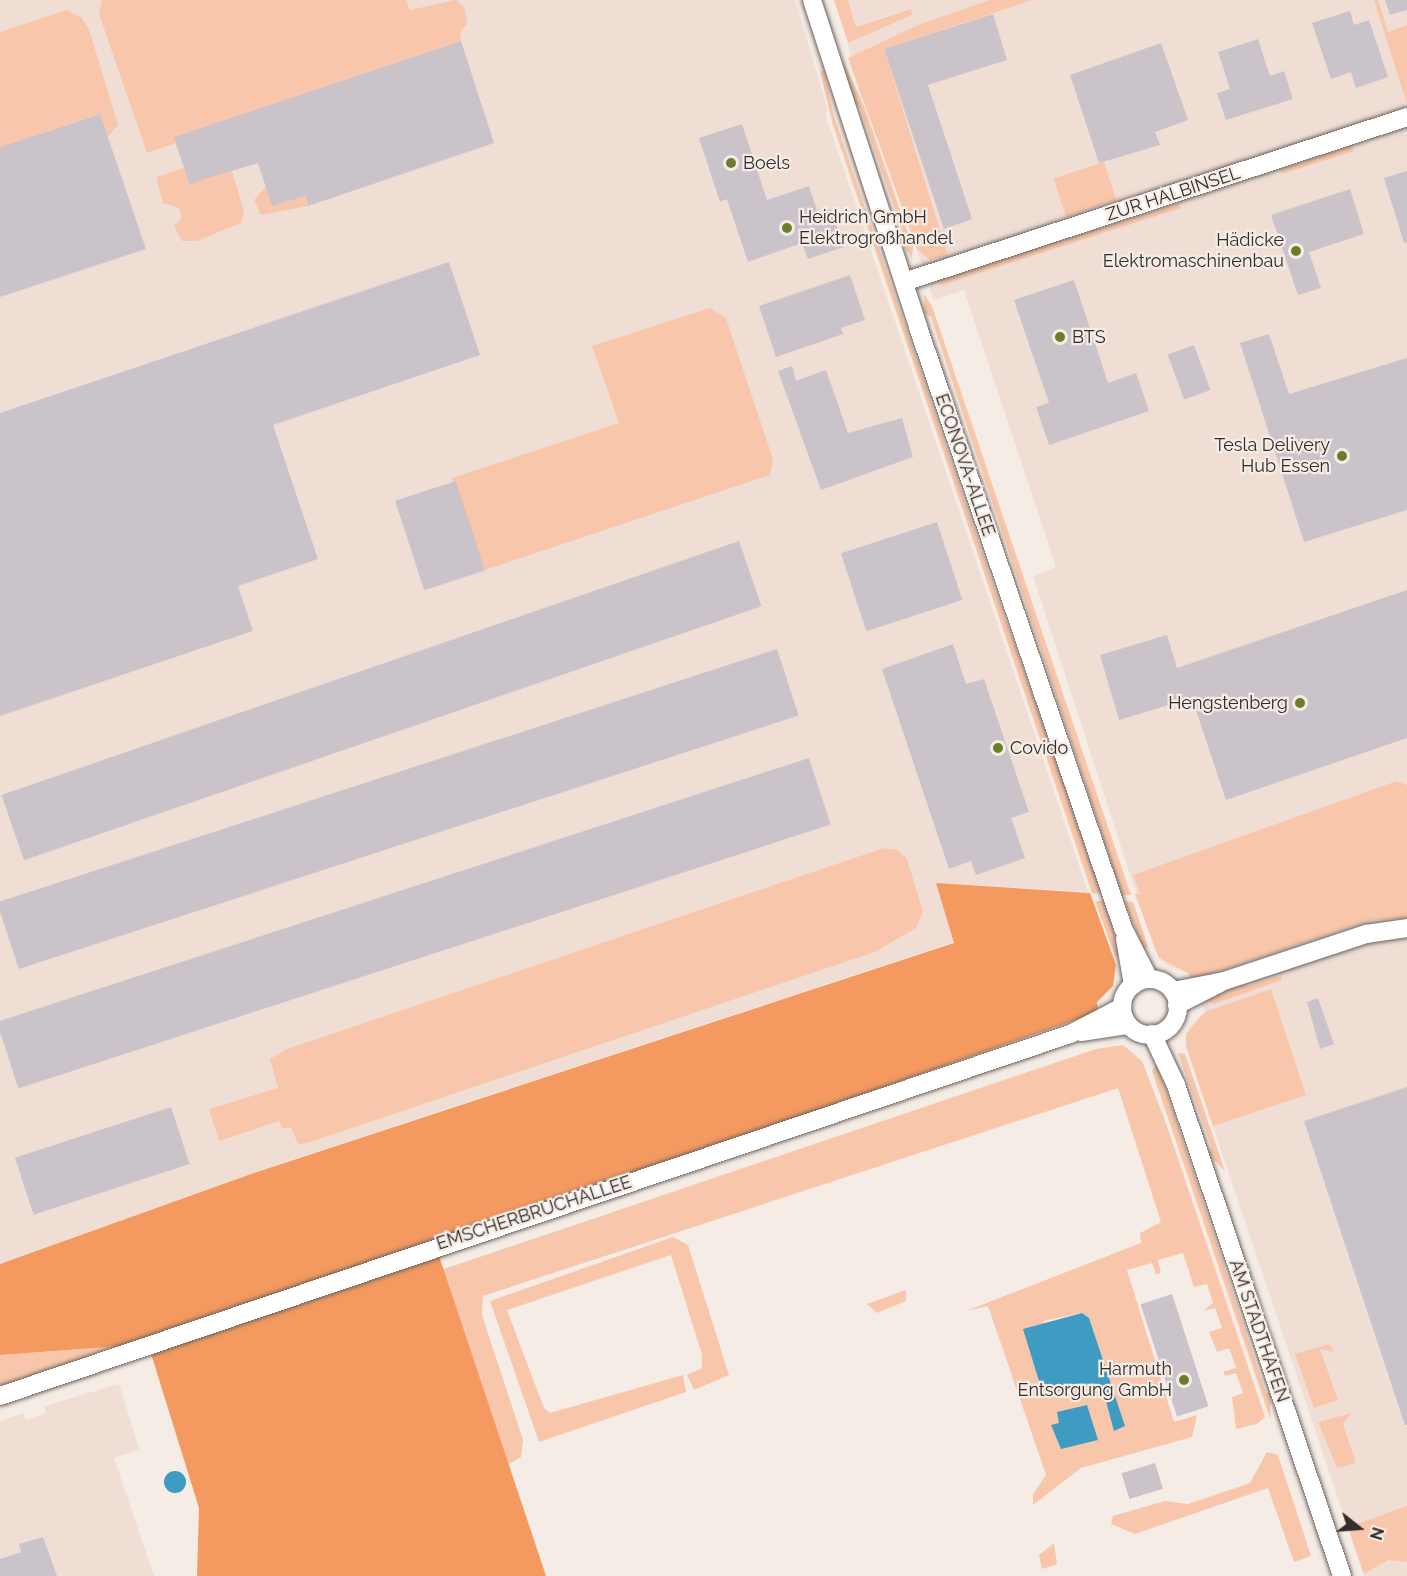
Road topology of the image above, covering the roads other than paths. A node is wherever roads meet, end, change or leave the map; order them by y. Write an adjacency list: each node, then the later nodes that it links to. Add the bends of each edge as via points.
1 (812, 0): 3 (street, ECONOVA-ALLEE)
2 (1407, 117): 3 (street, ZUR HALBINSEL)
3 (904, 282): 5 (street, ECONOVA-ALLEE)
4 (1407, 928): 6 (street, via 1366,934)
5 (1141, 982): 6 (street); 7 (street)
6 (1175, 998): 9 (street)
7 (1122, 1007): 8 (street); 10 (street, EMSCHERBRUCHALLEE)
8 (1128, 1025): 9 (street); 10 (street, EMSCHERBRUCHALLEE)
9 (1159, 1032): 12 (street, AM STADTHAFEN)
10 (1070, 1034): 11 (street, EMSCHERBRUCHALLEE)
11 (0, 1396)
12 (1342, 1576)

